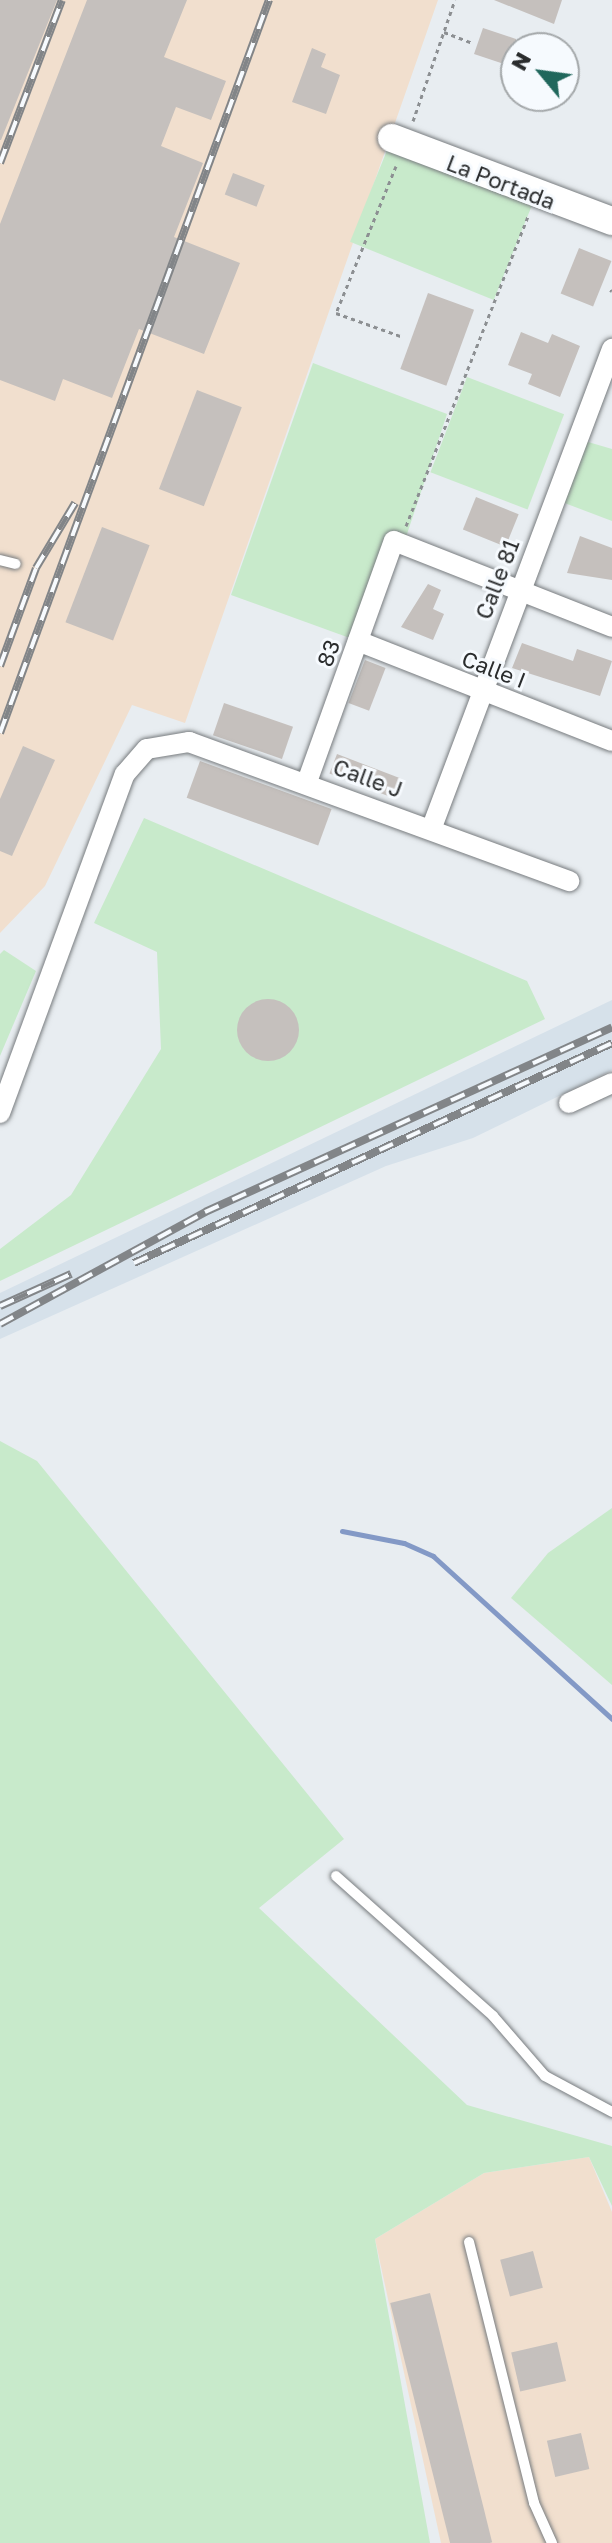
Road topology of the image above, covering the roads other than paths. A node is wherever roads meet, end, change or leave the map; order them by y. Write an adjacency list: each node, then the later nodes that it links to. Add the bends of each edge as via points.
1 (392, 138): 2 (street, La Portada)
2 (612, 221)
3 (612, 349): 6 (street, Calle 81)
4 (0, 560): 5 (lane)
5 (16, 564)
6 (517, 592): 7 (street); 8 (street, 83, via 398,543); 9 (street, Calle 81)
7 (612, 627)
8 (358, 641): 9 (street, Calle I); 11 (street, 83)
9 (482, 690): 10 (street, Calle I); 12 (street, Calle 81)
10 (612, 741)
11 (307, 782): 12 (street, Calle J); 16 (street, Calle J, via 189,742 147,749 125,774)
12 (432, 827): 13 (street, Calle J)
13 (569, 881)
14 (612, 1083): 15 (street)
15 (569, 1103)
16 (0, 1113)
17 (336, 1876): 18 (lane, via 493,2016 545,2076)
18 (612, 2112)
19 (469, 2242): 20 (lane, via 534,2503)
20 (552, 2543)

